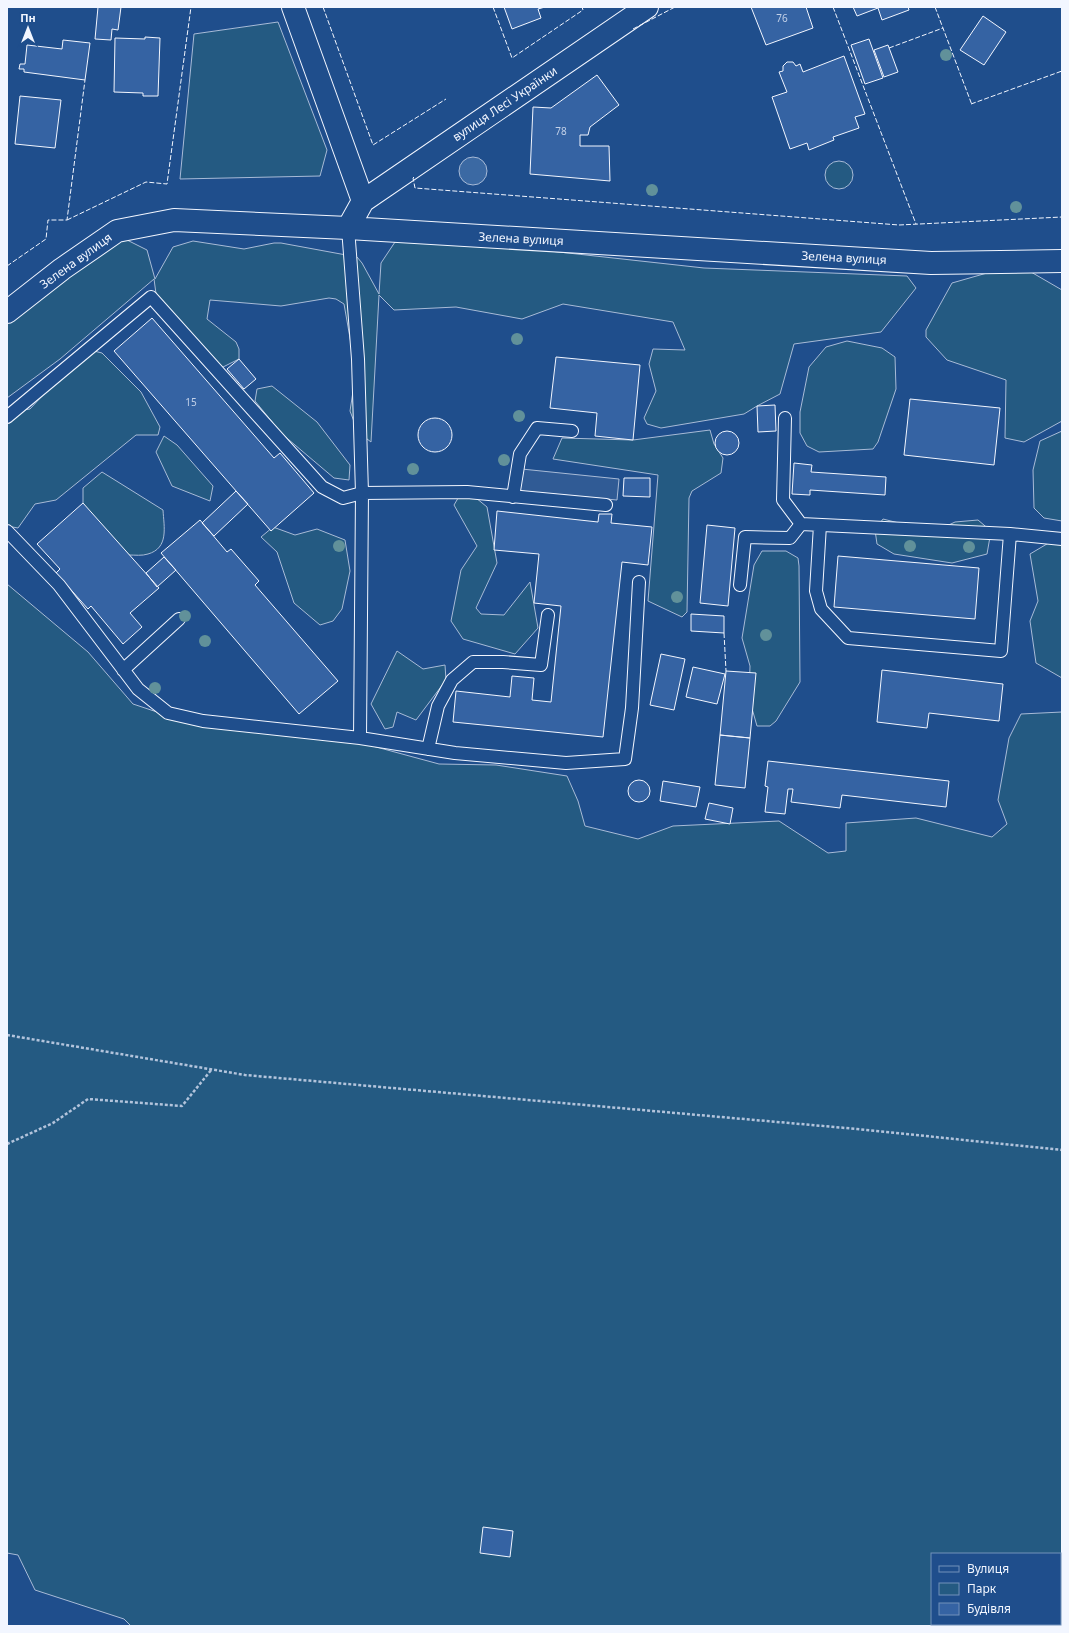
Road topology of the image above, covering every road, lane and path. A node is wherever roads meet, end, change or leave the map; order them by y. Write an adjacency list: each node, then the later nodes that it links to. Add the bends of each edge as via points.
1 (293, 7): 3 (street)
2 (647, 7): 3 (street, вулиця Лесі Українки)
3 (363, 201): 4 (street)
4 (348, 228): 5 (street, Зелена вулиця, via 930,263); 6 (street, Зелена вулиця, via 174,220 117,231 62,269); 10 (lane, via 358,358)
5 (1062, 261)
6 (7, 312)
7 (7, 417): 10 (lane, via 151,297 322,487 342,498)
8 (784, 418): 13 (lane, via 782,500)
9 (572, 431): 11 (lane, via 536,428 520,454)
10 (362, 493): 11 (lane, via 466,492); 23 (lane)
11 (512, 497): 12 (lane)
12 (606, 505)
13 (801, 524): 14 (lane); 19 (lane, via 790,538 745,537)
14 (820, 525): 16 (lane); 16 (lane, via 816,591 821,610 848,638 1001,651)
15 (7, 531): 22 (lane, via 59,585)
16 (1010, 534): 17 (lane)
17 (1062, 539)
18 (639, 582): 24 (lane, via 632,708 625,759 566,763)
19 (740, 586)
20 (548, 615): 24 (lane, via 541,665 473,662 452,680 438,706)
21 (180, 619): 22 (lane)
22 (123, 670): 23 (lane, via 138,689 168,712 204,721)
23 (360, 738): 24 (lane)
24 (428, 749)
25 (7, 1035): 26 (path)
26 (212, 1069): 27 (path, via 182,1106 88,1099 53,1123); 28 (path)
27 (7, 1144)
28 (1062, 1150)

